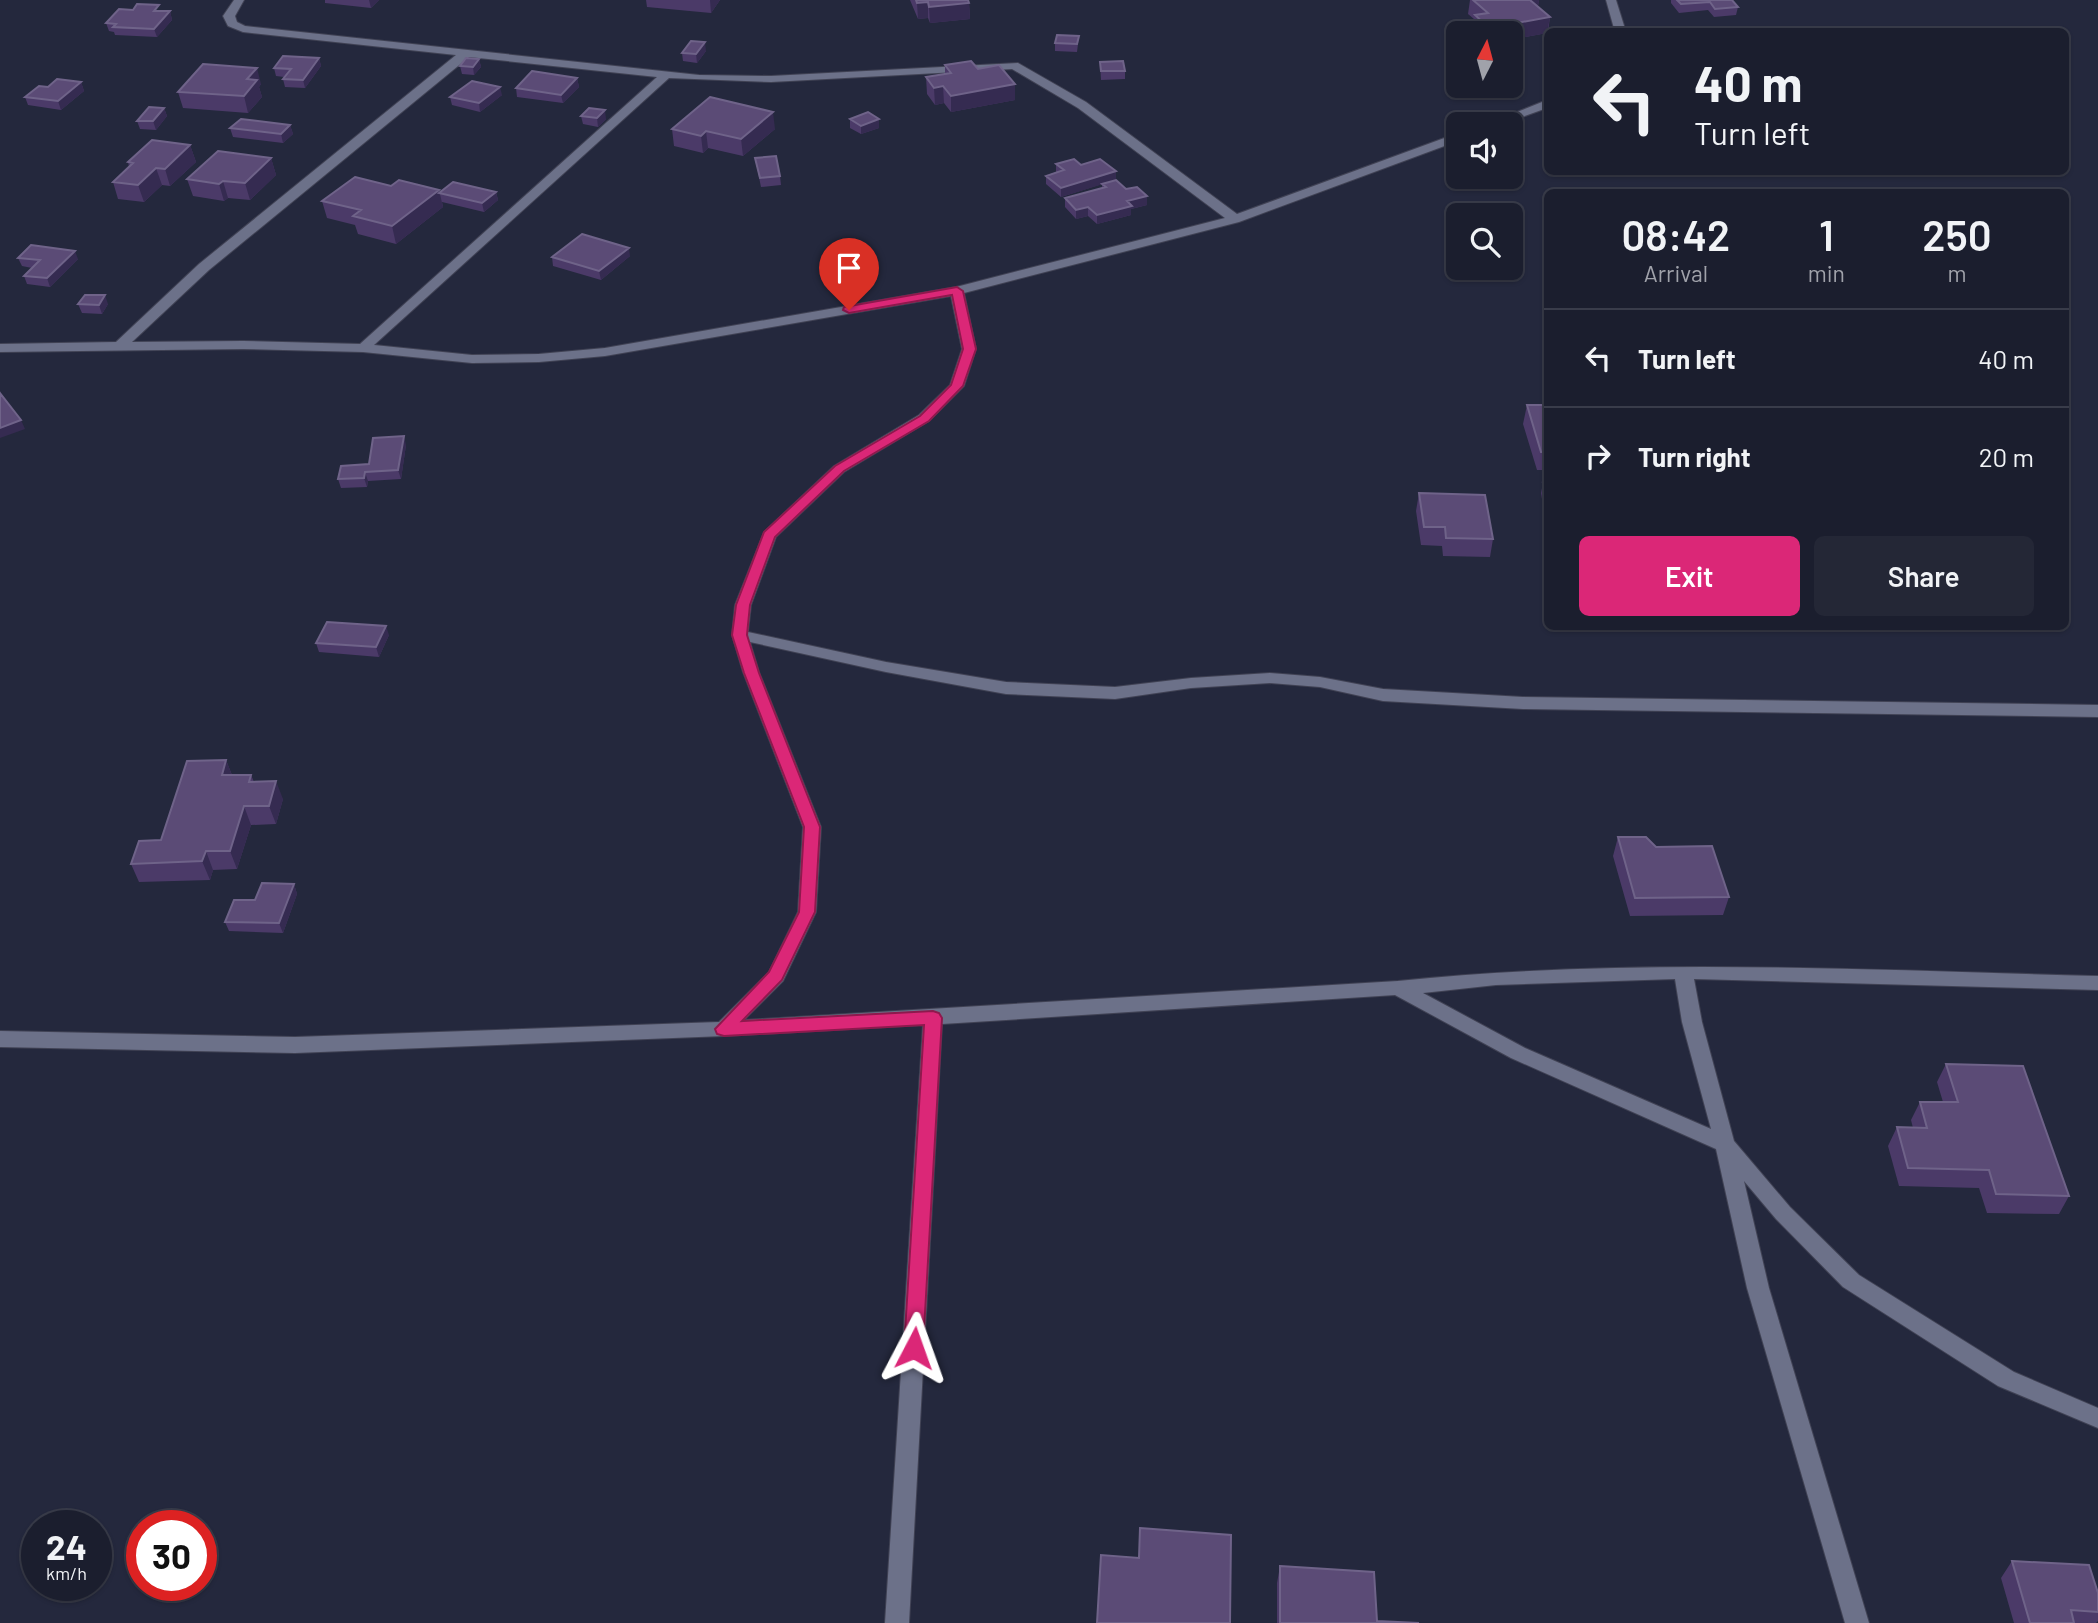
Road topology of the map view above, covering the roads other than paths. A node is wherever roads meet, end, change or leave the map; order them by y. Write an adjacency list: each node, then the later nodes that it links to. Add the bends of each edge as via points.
1 (239, 0): 4 (street, via 229,16 232,24 243,29)
2 (1611, 0): 3 (street)
3 (1620, 28)
4 (465, 54): 5 (street); 11 (street, via 204,267)
5 (666, 75): 9 (street, via 771,79 1014,65 1082,105); 13 (street)
6 (1544, 105): 7 (street)
7 (1523, 113)
8 (1446, 141): 9 (street)
9 (1235, 219): 10 (street)
10 (957, 291): 13 (street, via 565,356 472,359); 14 (street, via 969,349 957,386 924,418 839,468 769,535 743,605)
11 (119, 347): 12 (street); 13 (street)
12 (0, 348)
13 (363, 348)
14 (740, 635): 15 (street, via 1006,688 1115,692 1270,678 1383,695 1523,703); 20 (street, via 812,827 807,912 776,976)
15 (2098, 711)
16 (1683, 972): 17 (street); 18 (street, via 1496,978); 22 (street)
17 (2098, 983)
18 (1398, 988): 19 (street); 22 (street, via 1518,1054)
19 (933, 1018): 20 (street); 24 (street)
20 (724, 1029): 21 (street, via 295,1045)
21 (0, 1039)
22 (1725, 1144): 23 (street, via 1783,1213 1851,1281 2006,1379); 25 (street, via 1758,1288)
23 (2098, 1418)
24 (897, 1623)
25 (1857, 1623)

